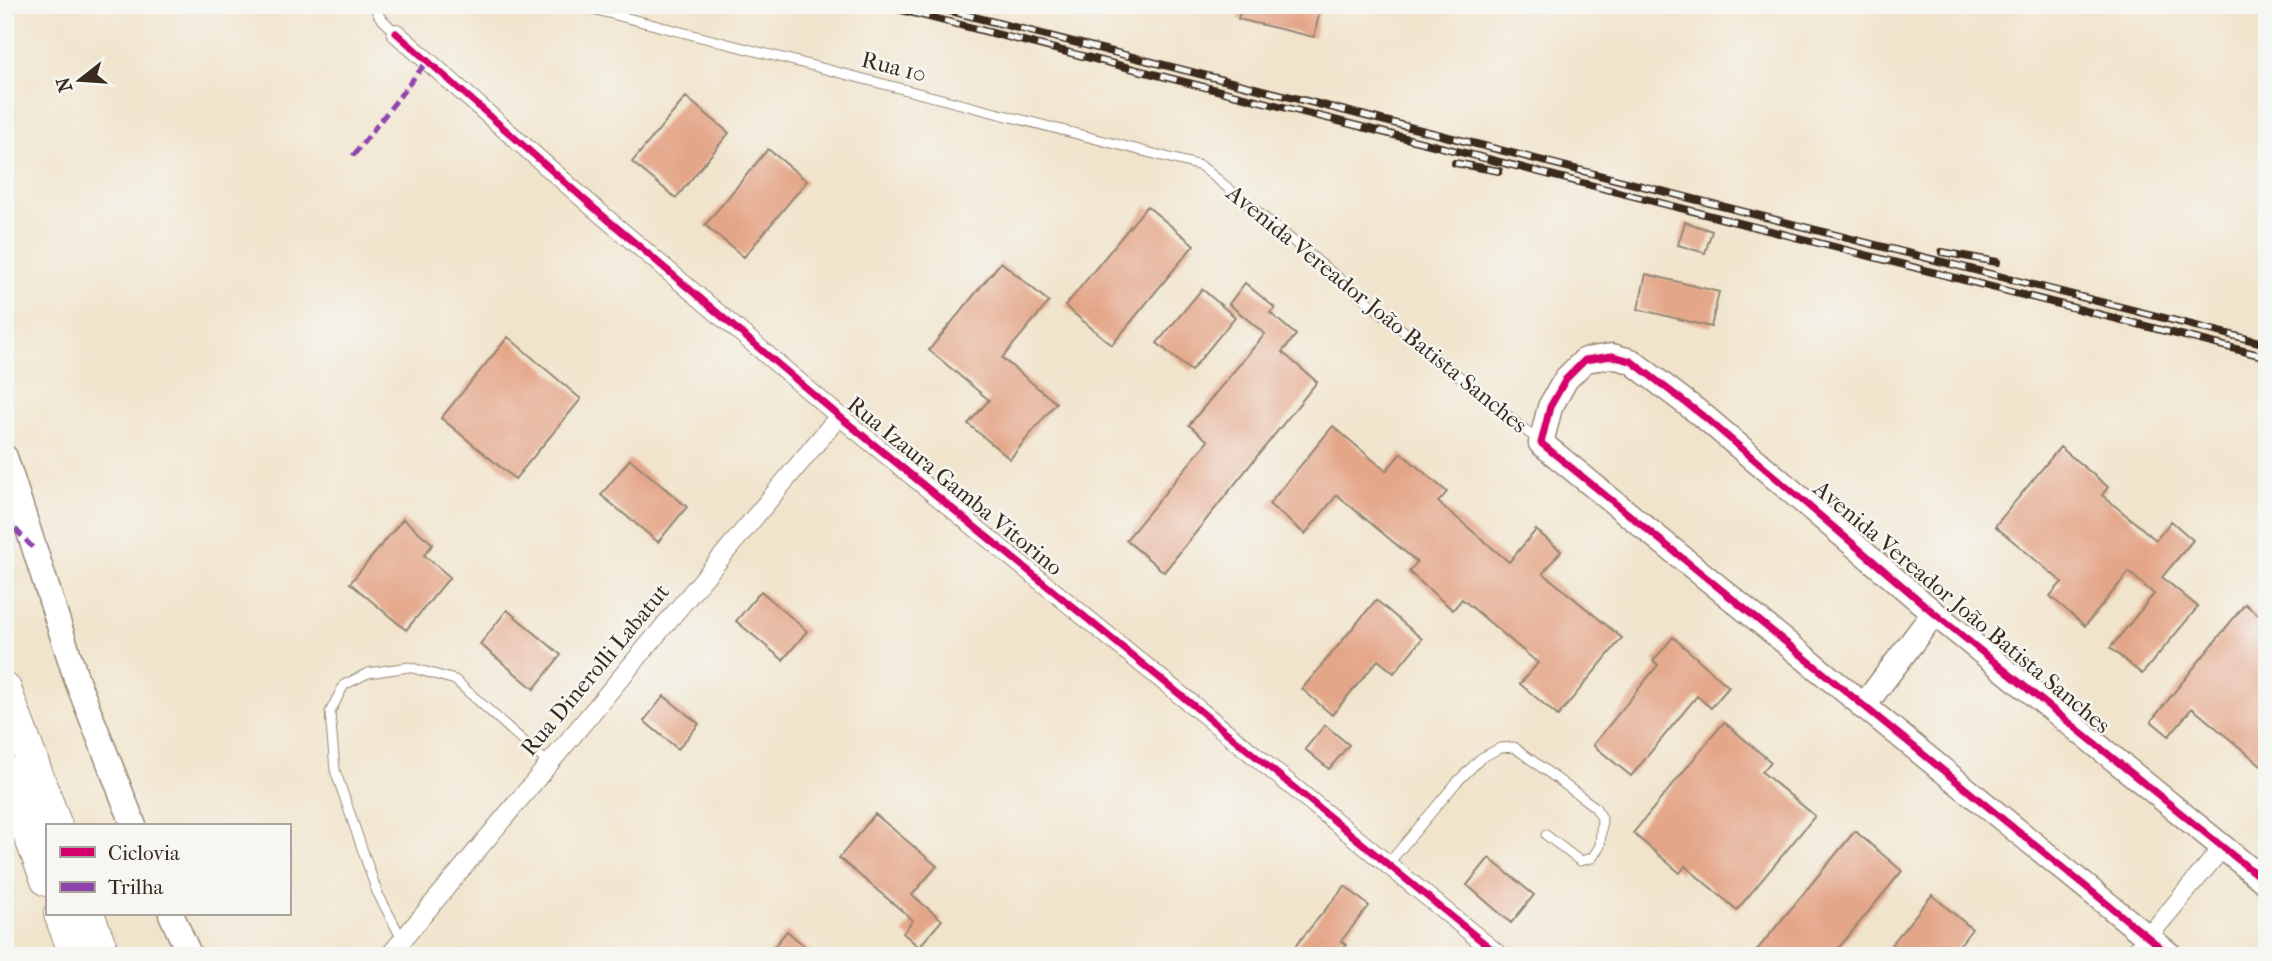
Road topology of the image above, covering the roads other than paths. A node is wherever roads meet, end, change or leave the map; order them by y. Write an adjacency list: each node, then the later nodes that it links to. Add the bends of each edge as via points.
1 (374, 5): 3 (lane, Rua Izaura Gamba Vitorino)
2 (577, 5): 4 (lane, Rua 10)
3 (397, 33): 5 (street, Rua Izaura Gamba Vitorino)
4 (1201, 166): 6 (lane, Avenida Vereador João Batista Sanches)
5 (839, 416): 11 (street, Rua Dinerolli Labatut); 17 (street, Rua Izaura Gamba Vitorino)
6 (1541, 443): 8 (street, Avenida Vereador João Batista Sanches, via 1550,407 1566,379 1585,360 1612,356 1631,361 1707,419); 10 (street, Avenida Vereador João Batista Sanches)
7 (5, 457): 14 (street, via 77,681)
8 (1934, 613): 10 (street); 16 (street, Avenida Vereador João Batista Sanches)
9 (5, 689): 13 (highway)
10 (1863, 707): 23 (street, Avenida Vereador João Batista Sanches)
11 (549, 764): 24 (street, Rua Dinerolli Labatut); 24 (lane, via 455,680 410,667 368,673 344,685 330,712 335,770 377,892)
12 (5, 772): 18 (highway)
13 (55, 824)
14 (133, 824)
15 (1546, 835): 17 (lane, via 1580,861 1592,858 1600,846 1602,818 1595,807 1514,747 1500,748 1456,783)
16 (2224, 846): 19 (street, Avenida Vereador João Batista Sanches); 23 (street)
17 (1388, 864): 29 (street, Rua Izaura Gamba Vitorino)
18 (46, 877)
19 (2267, 883)
20 (61, 916): 25 (highway)
21 (89, 916): 26 (highway)
22 (173, 916): 27 (street)
23 (2149, 936): 30 (street); 31 (street, Avenida Vereador João Batista Sanches)
24 (402, 939): 28 (street, Rua Dinerolli Labatut)
25 (76, 956)
26 (104, 956)
27 (190, 956)
28 (389, 956)
29 (1500, 956)
30 (2132, 956)
31 (2171, 956)

